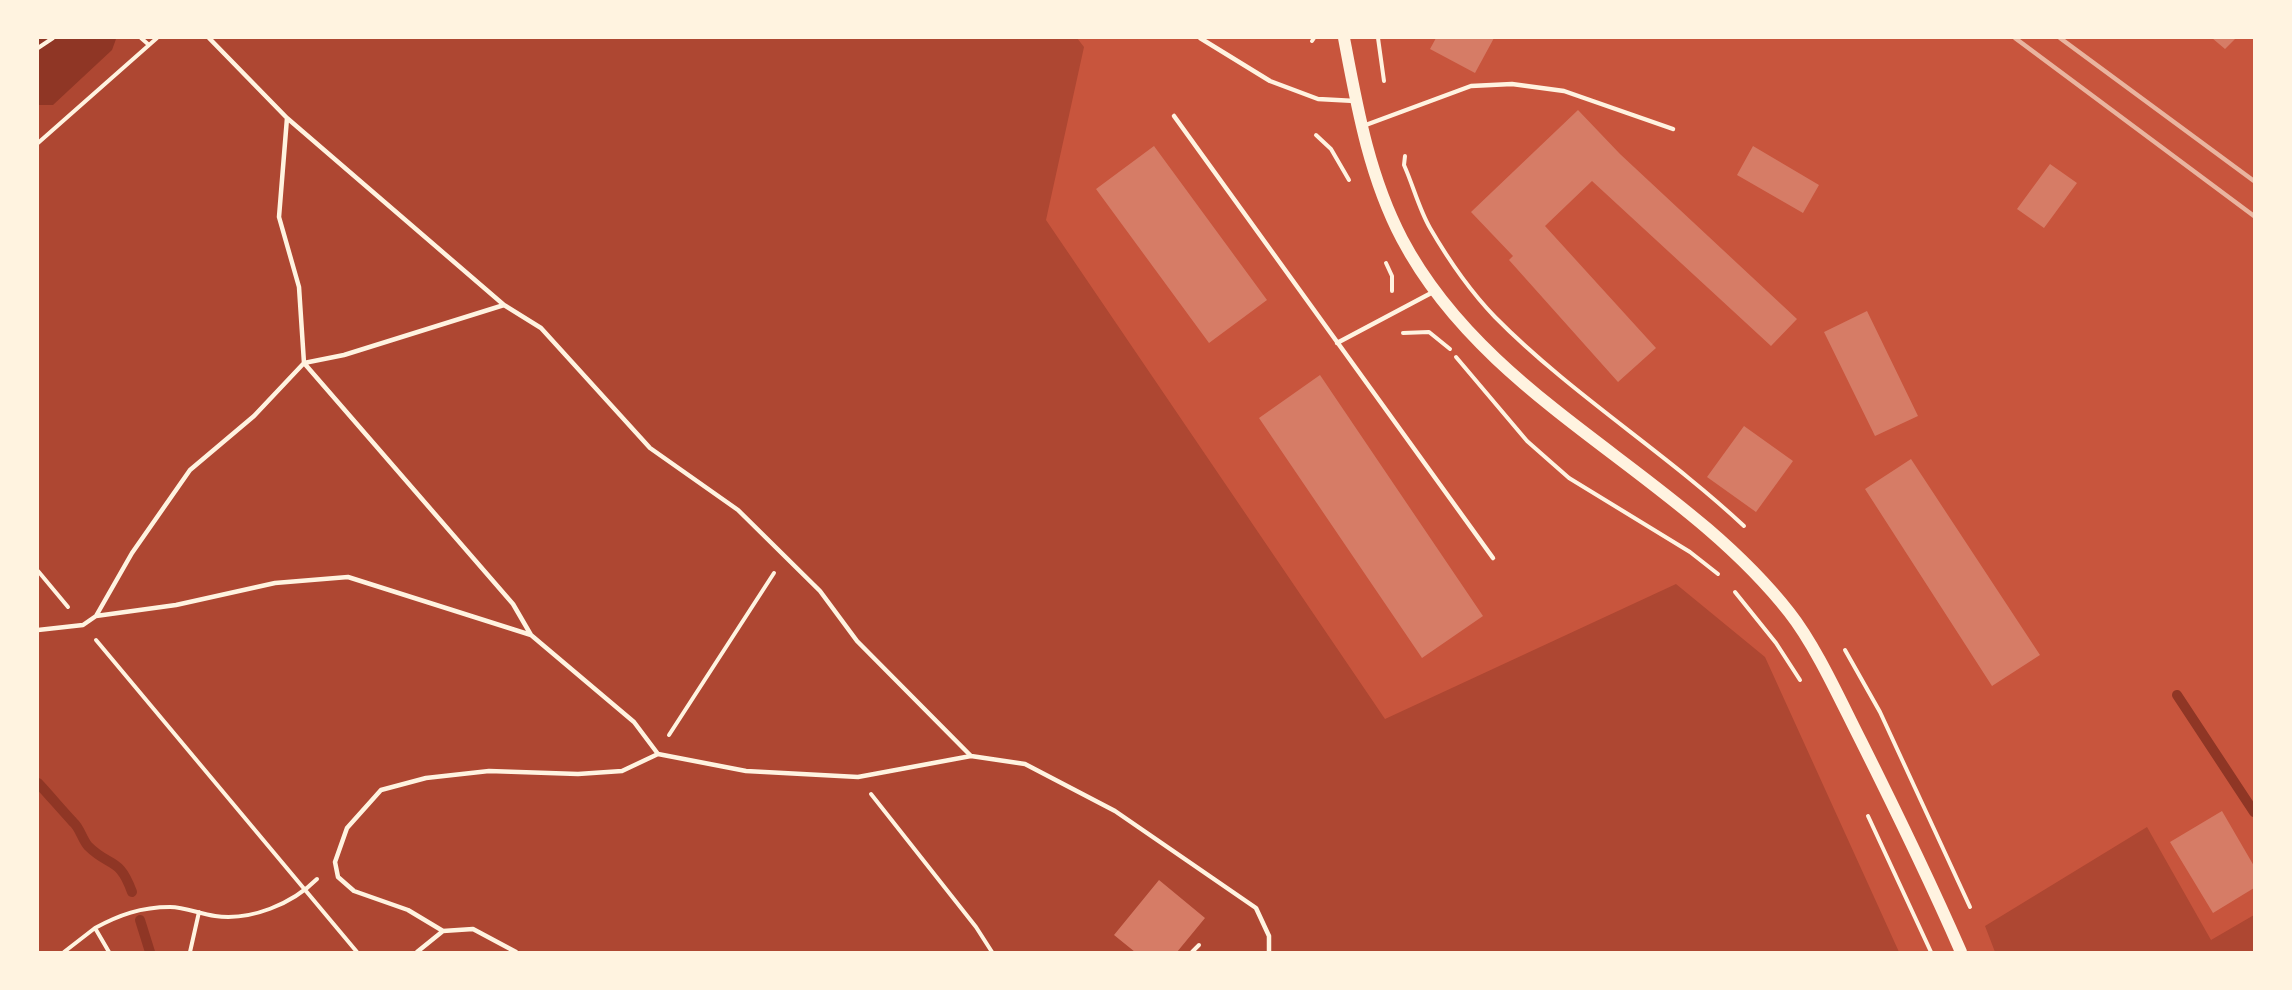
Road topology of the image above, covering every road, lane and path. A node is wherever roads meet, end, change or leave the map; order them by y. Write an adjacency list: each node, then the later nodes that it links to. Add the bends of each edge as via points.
1 (53, 38): 9 (path)
2 (141, 38): 8 (path)
3 (157, 38): 8 (path)
4 (209, 38): 13 (lane)
5 (1200, 38): 11 (lane, via 1270,81 1318,99)
6 (1344, 38): 11 (main road)
7 (1378, 38): 10 (path)
8 (149, 45): 16 (path)
9 (38, 48)
10 (1384, 81)
11 (1356, 101): 14 (main road)
12 (1174, 116): 20 (lane)
13 (287, 118): 18 (lane); 21 (lane, via 279,217 299,287)
14 (1360, 127): 15 (lane, via 1471,87 1512,84 1564,91); 17 (main road, via 1381,192 1403,240)
15 (1673, 129)
16 (38, 143)
17 (1435, 291): 20 (lane); 52 (main road, via 1472,334 1524,382 1679,503 1744,561 1791,614 1842,704)
18 (504, 305): 21 (lane, via 344,355); 22 (lane, via 541,328 650,448 738,510)
19 (1399, 333): 25 (path, via 1429,332 1438,337 1527,441 1569,478 1690,552)
20 (1337, 343): 23 (lane)
21 (304, 363): 27 (lane, via 254,416 190,470 132,553); 30 (lane, via 513,604)
22 (784, 557): 32 (path); 33 (lane, via 820,591 857,641)
23 (1493, 558)
24 (38, 571): 28 (path)
25 (1726, 581)
26 (1733, 590): 31 (path, via 1776,643)
27 (96, 616): 28 (lane); 30 (lane, via 176,605 275,583 348,577)
28 (83, 625): 29 (lane); 37 (path)
29 (38, 630)
30 (531, 635): 32 (lane, via 634,722)
31 (1806, 689)
32 (657, 754): 34 (lane, via 746,771); 36 (lane, via 622,771 489,771 426,778 381,790 347,828)
33 (971, 756): 34 (lane); 50 (lane, via 1025,764 1115,811 1256,908 1269,936)
34 (858, 777): 48 (path)
35 (1863, 805): 51 (path)
36 (335, 862): 37 (path); 40 (lane, via 338,877 354,891 408,910)
37 (305, 891): 38 (path, via 257,914 218,916); 45 (path)
38 (199, 912): 39 (path, via 145,908 121,914); 44 (path)
39 (94, 928): 42 (path); 43 (path)
40 (443, 931): 46 (lane); 47 (lane, via 473,929)
41 (1199, 945): 49 (path)
42 (64, 952)
43 (109, 952)
44 (190, 952)
45 (357, 952)
46 (417, 952)
47 (516, 952)
48 (992, 952)
49 (1192, 952)
50 (1269, 952)
51 (1931, 952)
52 (1961, 952)

